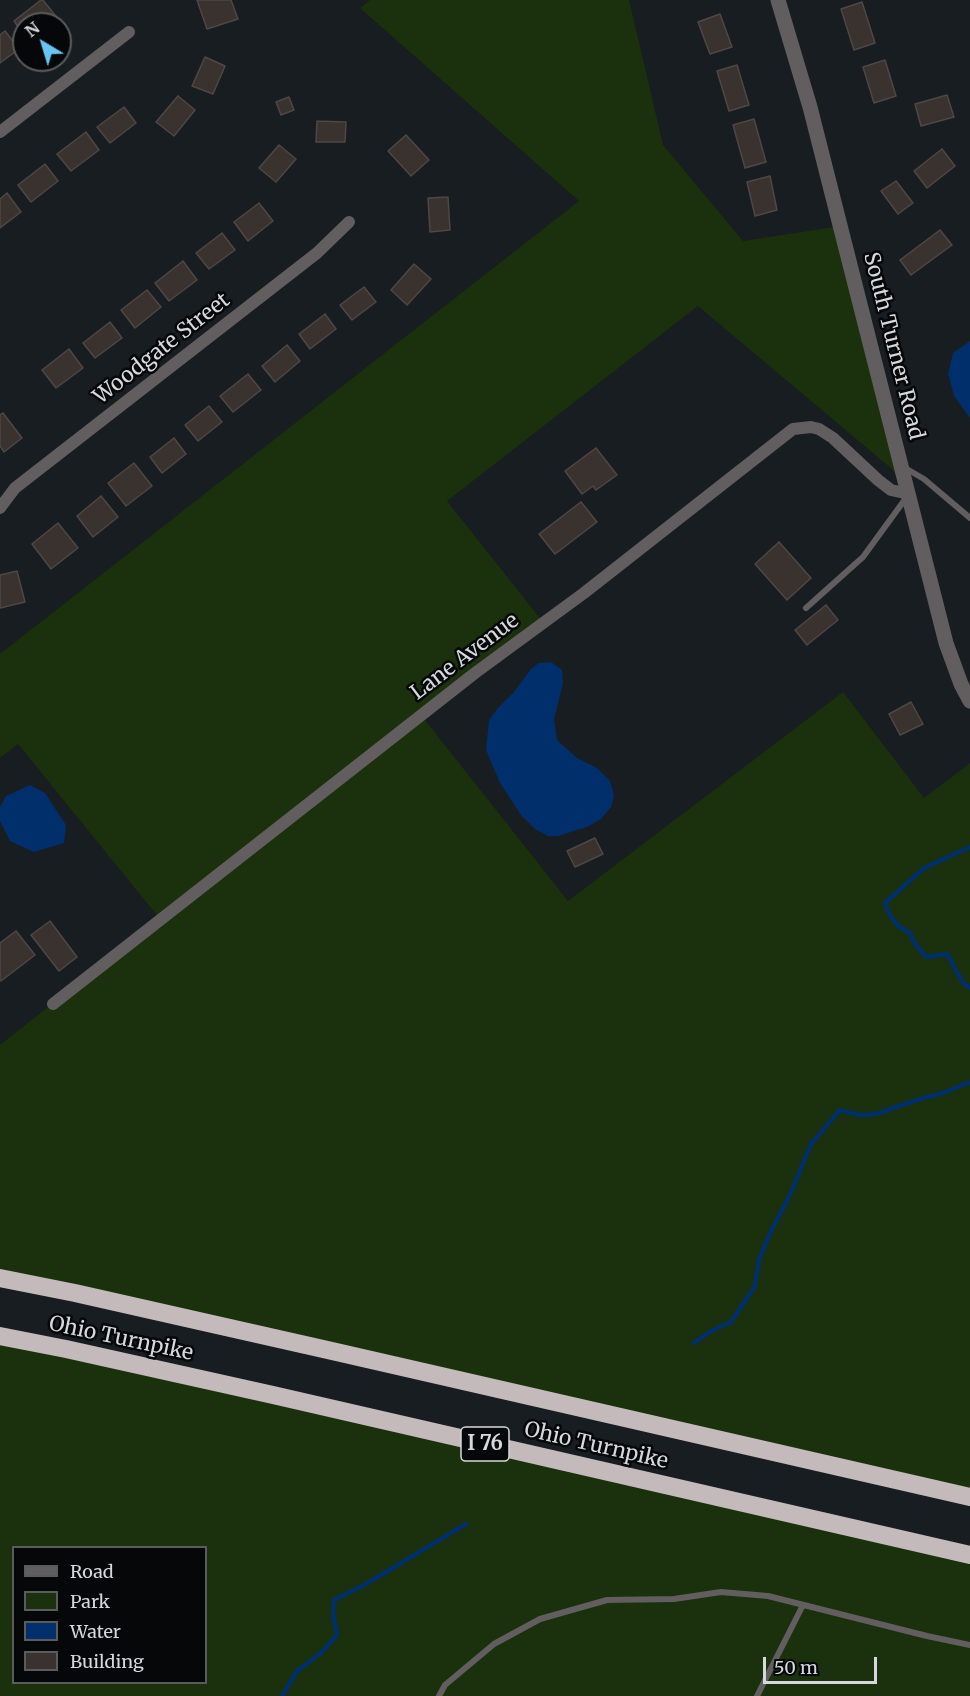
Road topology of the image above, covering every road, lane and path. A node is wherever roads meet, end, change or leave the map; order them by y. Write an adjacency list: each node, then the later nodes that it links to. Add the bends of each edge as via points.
1 (778, 0): 5 (street, South Turner Road, via 810,107)
2 (129, 32): 3 (street)
3 (0, 132)
4 (349, 222): 7 (street, Woodgate Street, via 317,253 15,488)
5 (902, 466): 6 (street, South Turner Road); 8 (lane, via 924,479)
6 (909, 494): 9 (lane, via 863,557); 10 (street, South Turner Road, via 946,643); 11 (street, Lane Avenue, via 891,490 819,429 793,429)
7 (0, 508)
8 (970, 518)
9 (806, 608)
10 (970, 701)
11 (53, 1004)
12 (0, 1278): 14 (highway, Ohio Turnpike)
13 (0, 1336): 15 (highway, Ohio Turnpike / I 76)
14 (970, 1497)
15 (970, 1555)
16 (803, 1605): 17 (lane); 18 (lane, via 768,1596 721,1592 674,1599 607,1600 540,1619 494,1644 445,1685); 19 (lane)
17 (970, 1645)
18 (439, 1696)
19 (757, 1696)

